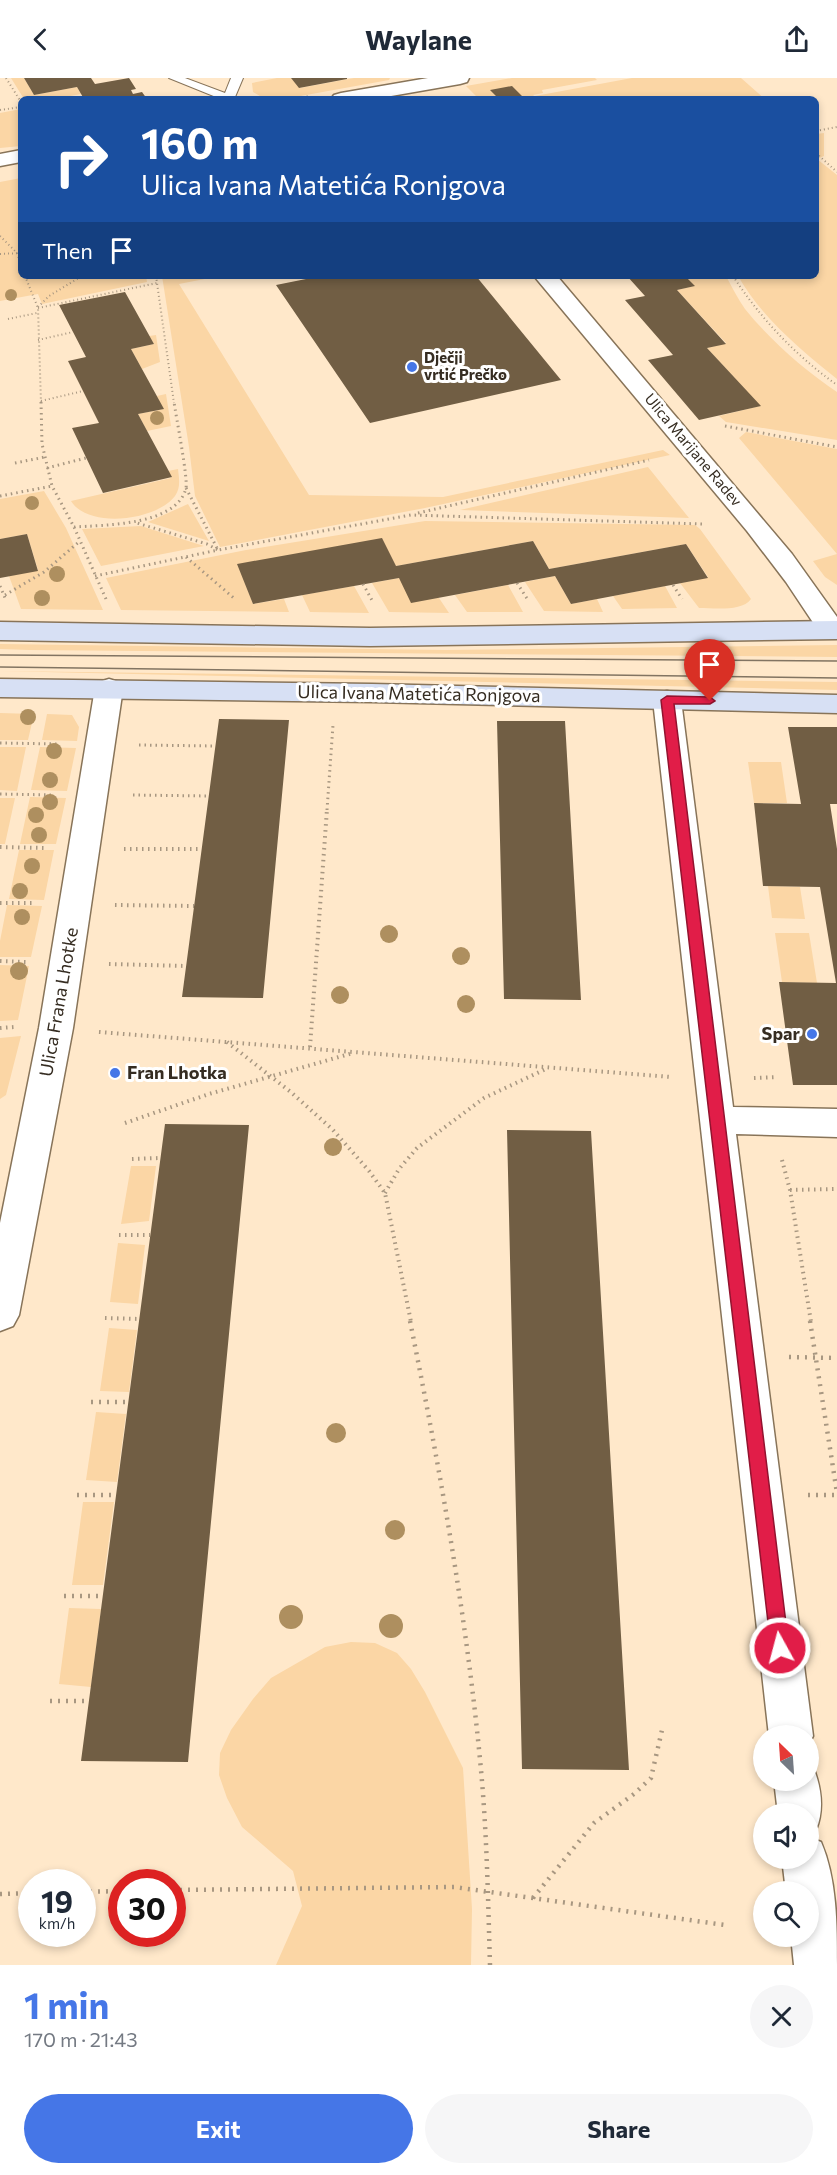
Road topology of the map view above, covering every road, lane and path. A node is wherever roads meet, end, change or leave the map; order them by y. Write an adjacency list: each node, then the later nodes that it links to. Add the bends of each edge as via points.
1 (6, 78): 8 (path)
2 (175, 78): 5 (lane)
3 (237, 78): 6 (lane)
4 (460, 78): 7 (street)
5 (224, 96)
6 (231, 96)
7 (358, 96)
8 (18, 97)
9 (18, 107): 10 (path)
10 (0, 110)
11 (830, 123): 12 (path)
12 (836, 128): 13 (path)
13 (819, 131)
14 (819, 156): 17 (path)
15 (18, 157): 16 (street)
16 (0, 160)
17 (837, 172)
18 (0, 236): 19 (path)
19 (18, 252)
20 (18, 253): 21 (path)
21 (0, 254)
22 (27, 279): 28 (path)
23 (76, 279): 28 (path)
24 (156, 279): 27 (path)
25 (548, 279): 57 (street, Ulica Marijane Radev, via 759,529)
26 (735, 279): 33 (path, via 764,320)
27 (157, 283): 28 (path); 44 (path)
28 (38, 308): 29 (path)
29 (38, 313): 30 (path); 32 (path)
30 (8, 319)
31 (73, 332): 32 (path)
32 (38, 340): 35 (path)
33 (837, 385)
34 (83, 391): 35 (path)
35 (40, 401): 38 (path)
36 (725, 426): 37 (path)
37 (837, 447)
38 (45, 457): 41 (path); 42 (path)
39 (86, 458): 42 (path)
40 (649, 460): 46 (path)
41 (15, 463)
42 (47, 468): 43 (path)
43 (52, 486): 45 (path); 49 (path)
44 (186, 488): 47 (path, via 178,504); 51 (path)
45 (0, 496)
46 (411, 515): 48 (path); 51 (path)
47 (137, 523): 49 (path); 51 (path)
48 (702, 524)
49 (74, 527): 50 (path)
50 (80, 541): 53 (path); 54 (path, via 44,572)
51 (218, 550): 52 (path)
52 (185, 557): 53 (path); 55 (path)
53 (95, 576): 56 (path)
54 (4, 596)
55 (236, 599)
56 (108, 604)
57 (835, 630): 58 (street, via 370,637)
58 (0, 632)
59 (0, 688): 60 (street, Ulica Ivana Matetića Ronjgova)
60 (109, 688): 61 (street, Ulica Ivana Matetića Ronjgova); 85 (street, Ulica Frana Lhotke, via 56,1028)
61 (667, 700): 62 (street, Ulica Ivana Matetića Ronjgova); 74 (street)
62 (837, 704)
63 (334, 717): 66 (path)
64 (98, 1032): 65 (path)
65 (227, 1042): 66 (path); 69 (path)
66 (310, 1047): 67 (path)
67 (357, 1052): 68 (path); 69 (path)
68 (548, 1068): 70 (path); 82 (path, via 484,1098 417,1148 399,1168)
69 (270, 1076): 76 (path); 82 (path, via 318,1115 371,1171)
70 (680, 1077)
71 (764, 1077): 72 (path); 73 (path); 75 (path)
72 (777, 1077)
73 (753, 1078)
74 (717, 1120): 75 (street); 97 (street)
75 (771, 1121): 77 (street); 81 (path)
76 (125, 1123)
77 (837, 1123)
78 (160, 1158): 79 (path)
79 (132, 1159)
80 (837, 1189): 81 (path)
81 (790, 1190): 90 (path)
82 (386, 1193): 101 (path, via 454,1547 478,1742)
83 (119, 1235): 84 (path)
84 (150, 1235)
85 (0, 1316)
86 (105, 1318): 87 (path)
87 (140, 1319)
88 (91, 1402): 89 (path)
89 (129, 1402)
90 (837, 1493)
91 (77, 1495): 92 (path)
92 (116, 1495)
93 (64, 1596): 94 (path)
94 (103, 1596)
95 (50, 1701): 96 (path)
96 (89, 1701)
97 (790, 1725)
98 (662, 1730): 104 (path, via 651,1778 594,1823)
99 (806, 1869): 107 (street)
100 (186, 1890): 101 (path, via 454,1887)
101 (490, 1892): 104 (path); 106 (path)
102 (18, 1893): 103 (path)
103 (0, 1894)
104 (533, 1898): 105 (path)
105 (724, 1925)
106 (490, 1965)
107 (818, 1965)

